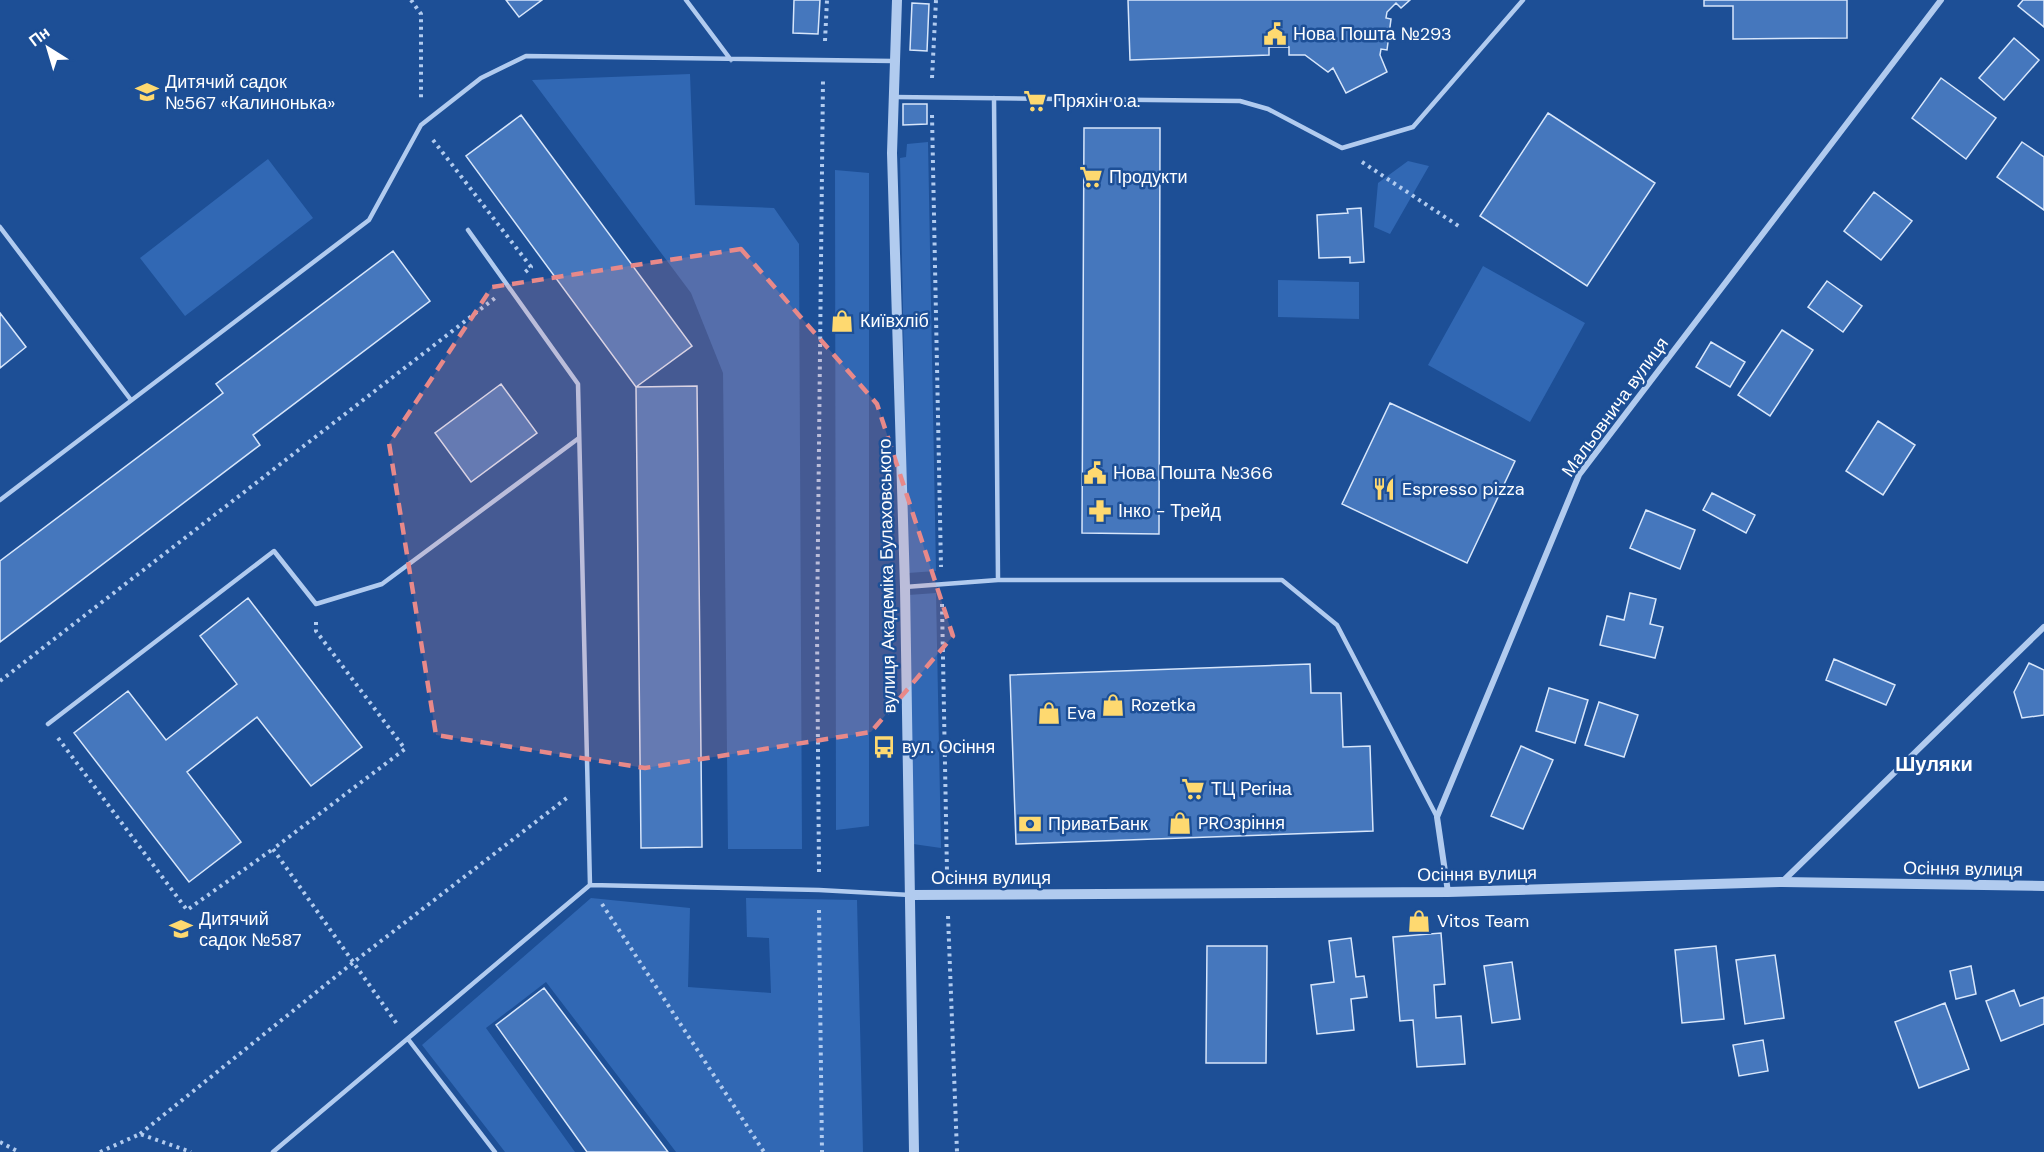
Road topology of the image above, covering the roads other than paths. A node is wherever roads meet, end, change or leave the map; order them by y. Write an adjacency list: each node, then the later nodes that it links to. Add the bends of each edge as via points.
1 (686, 0): 5 (lane)
2 (897, 0): 6 (street, вулиця Академіка Булаховського)
3 (1523, 0): 8 (lane, via 1413,127 1342,148 1268,109 1240,101)
4 (1941, 0): 18 (street, Мальовнича вулиця, via 1579,475)
5 (731, 60): 6 (lane); 11 (lane, via 526,56 482,78 422,125 369,220)
6 (894, 61): 7 (street, вулиця Академіка Булаховського)
7 (894, 97): 8 (lane); 15 (street, вулиця Академіка Булаховського, via 892,153)
8 (994, 98): 14 (lane)
9 (0, 226): 11 (lane)
10 (468, 230): 12 (lane, via 578,384)
11 (131, 400): 13 (lane)
12 (579, 438): 17 (lane, via 382,584 316,604 274,551); 20 (lane)
13 (0, 500)
14 (998, 580): 15 (lane); 18 (lane, via 1282,580 1337,625)
15 (905, 587): 23 (street, вулиця Академіка Булаховського)
16 (2044, 627): 19 (street)
17 (48, 724)
18 (1437, 817): 22 (street)
19 (1782, 882): 21 (street, Осіння вулиця); 22 (street, Осіння вулиця)
20 (590, 885): 23 (lane); 24 (lane)
21 (2044, 886)
22 (1448, 892): 23 (street, Осіння вулиця)
23 (910, 895): 27 (street, вулиця Академіка Булаховського)
24 (408, 1039): 25 (lane); 26 (lane)
25 (273, 1152)
26 (495, 1152)
27 (914, 1152)

